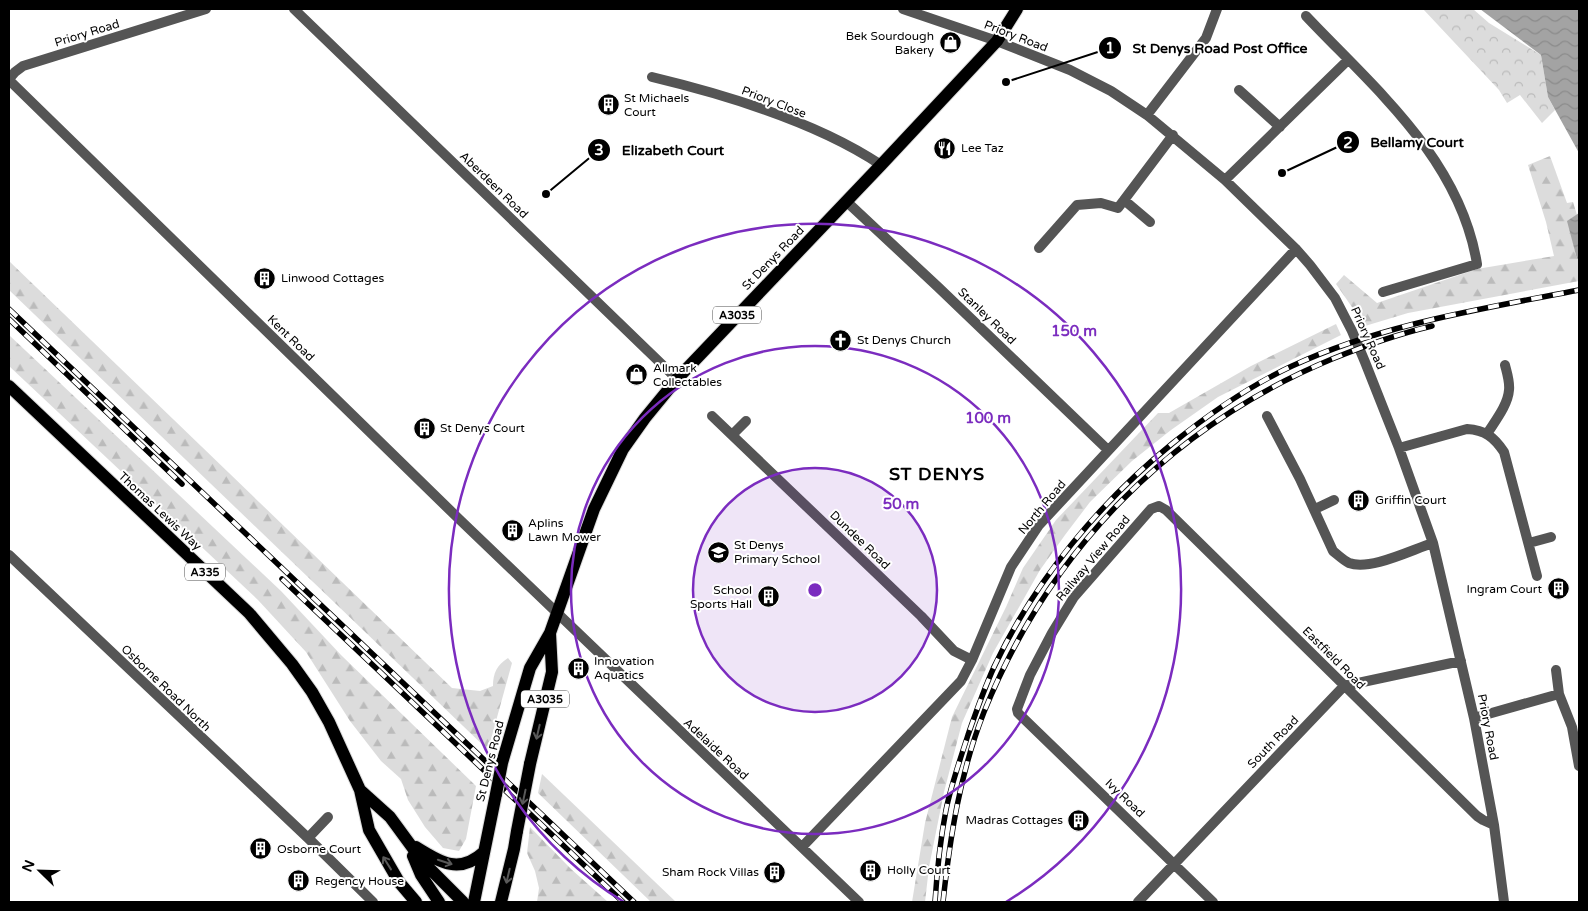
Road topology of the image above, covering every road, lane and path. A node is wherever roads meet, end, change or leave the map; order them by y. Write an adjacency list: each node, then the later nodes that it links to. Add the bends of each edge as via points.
1 (206, 9): 10 (street, Priory Road, via 23,66)
2 (294, 9): 24 (street, Aberdeen Road)
3 (903, 9): 7 (street, Priory Road)
4 (1017, 9): 7 (main road, St Denys Road / A3035)
5 (1217, 9): 12 (street, via 1206,38)
6 (1306, 16): 8 (street)
7 (997, 41): 12 (street, Priory Road, via 1070,70); 15 (main road, St Denys Road / A3035)
8 (1348, 60): 13 (street); 22 (street, via 1408,123 1442,170 1464,214 1477,264)
9 (652, 77): 15 (street, Priory Close, via 760,108 819,132)
10 (9, 80): 41 (street, Kent Road)
11 (1239, 90): 13 (street)
12 (1147, 115): 14 (street, Priory Road)
13 (1280, 126): 16 (street)
14 (1173, 135): 16 (street, Priory Road); 17 (street)
15 (881, 165): 18 (main road, St Denys Road / A3035)
16 (1225, 180): 21 (street, Priory Road)
17 (1124, 200): 19 (street); 20 (street, via 1118,208 1101,203 1077,205)
18 (847, 202): 24 (main road, St Denys Road / A3035); 32 (street, Stanley Road)
19 (1150, 222)
20 (1039, 248)
21 (1296, 249): 31 (street, Priory Road, via 1344,313); 32 (street, North Road)
22 (1382, 292)
23 (1505, 365): 29 (street, via 1509,381 1507,400)
24 (676, 379): 41 (main road, St Denys Road / A3035, via 623,449 607,480)
25 (9, 386): 51 (main road, Thomas Lewis Way / A335, via 242,607 272,640 312,692)
26 (712, 416): 30 (street, Dundee Road)
27 (1267, 416): 35 (street)
28 (746, 422): 30 (street)
29 (1487, 434): 31 (street, via 1467,429); 38 (street, via 1504,452)
30 (732, 435): 43 (street, Dundee Road, via 954,650)
31 (1399, 448): 37 (street, Priory Road)
32 (1108, 450): 43 (street, North Road, via 1040,525 1011,567)
33 (1334, 500): 35 (street)
34 (1158, 506): 46 (street, Eastfield Road, via 1166,510); 48 (street, Railway View Road, via 1150,509 1074,597 1030,675 1018,704)
35 (1315, 509): 37 (street, via 1334,551 1350,563 1373,564)
36 (1551, 537): 38 (street)
37 (1433, 543): 44 (street, Priory Road)
38 (1529, 543): 40 (street)
39 (9, 555): 54 (street, Osborne Road North)
40 (1537, 576)
41 (557, 613): 42 (main road, St Denys Road / A3035); 56 (street, Adelaide Road)
42 (550, 633): 57 (main road, St Denys Road / A3035, bridge, via 530,668 502,763); 64 (main road, St Denys Road / A3035, one-way to 64, bridge, via 552,672)
43 (972, 660): 56 (street, North Road, via 961,681)
44 (1461, 661): 46 (street); 49 (street, Priory Road)
45 (1556, 670): 47 (street)
46 (1344, 686): 53 (street, Eastfield Road, via 1477,816); 58 (street, South Road)
47 (1559, 694): 49 (street); 50 (street, via 1572,727)
48 (1018, 713): 58 (street, Ivy Road)
49 (1474, 718): 53 (street, Priory Road)
50 (1579, 766)
51 (360, 790): 55 (main road, Thomas Lewis Way / A335, via 390,817); 60 (main road, Thomas Lewis Way / A335, one-way to 51, via 399,882 369,830)
52 (328, 817): 54 (street)
53 (1494, 825): 68 (street, Priory Road)
54 (308, 838): 59 (street, Osborne Road North)
55 (408, 842): 57 (main road, one-way to 57, via 450,865 469,862); 61 (main road, via 421,875); 62 (main road, Thomas Lewis Way / A335)
56 (802, 847): 65 (street, Adelaide Road)
57 (484, 852): 63 (main road, St Denys Road / A3035)
58 (1174, 864): 66 (street, South Road); 67 (street, Ivy Road)
59 (373, 902)
60 (416, 902)
61 (439, 902)
62 (463, 902)
63 (474, 902)
64 (502, 902)
65 (859, 902)
66 (1138, 902)
67 (1213, 902)
68 (1504, 902)

